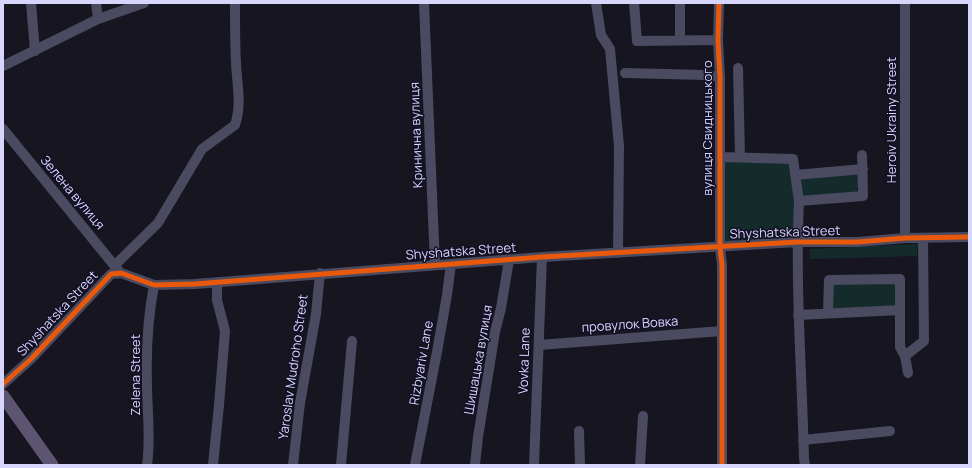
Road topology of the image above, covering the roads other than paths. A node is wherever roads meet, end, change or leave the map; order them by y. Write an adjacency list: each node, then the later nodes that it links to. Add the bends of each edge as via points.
1 (31, 3): 14 (street)
2 (96, 3): 11 (street)
3 (144, 3): 11 (street)
4 (235, 3): 36 (street, via 236,63 240,92 240,106 235,125 202,149 158,223)
5 (424, 3): 35 (street, Кринична вулиця)
6 (596, 3): 31 (street, via 601,35 610,49 619,146)
7 (634, 3): 12 (street, via 637,41)
8 (680, 3): 12 (street)
9 (719, 3): 13 (street, вулиця Свидницького)
10 (905, 3): 27 (street, Heroiv Ukrainy Street)
11 (98, 19): 14 (street)
12 (680, 40): 13 (street)
13 (718, 40): 18 (street, вулиця Свидницького)
14 (34, 51): 15 (street)
15 (3, 66)
16 (738, 68): 22 (street)
17 (625, 73): 18 (street)
18 (720, 77): 21 (street, вулиця Свидницького)
19 (3, 129): 36 (street, Зелена вулиця)
20 (862, 155): 23 (street)
21 (720, 157): 22 (street); 30 (street, вулиця Свидницького)
22 (740, 157): 24 (street, via 793,159)
23 (863, 169): 24 (street); 25 (street, via 863,196)
24 (795, 175): 25 (street)
25 (799, 201): 29 (street)
26 (969, 237): 28 (street, Shyshatska Street)
27 (905, 238): 28 (street, Shyshatska Street); 29 (street, Shyshatska Street, via 858,242)
28 (923, 238): 46 (street, via 924,341)
29 (797, 242): 30 (street, Shyshatska Street); 42 (street)
30 (720, 250): 31 (street, Shyshatska Street); 43 (street, вулиця Свидницького)
31 (618, 253): 32 (street, Shyshatska Street)
32 (542, 257): 33 (street, Shyshatska Street); 45 (street, Vovka Lane)
33 (509, 260): 34 (street, Shyshatska Street); 60 (street, Шишацька вулиця, via 495,332)
34 (451, 264): 35 (street, Shyshatska Street); 59 (street, Rizbyariv Lane, via 438,352)
35 (435, 265): 37 (street, Shyshatska Street)
36 (118, 269): 39 (street, Shyshatska Street); 48 (street, Shyshatska Street, via 31,359)
37 (320, 273): 38 (street, Shyshatska Street); 57 (street, Yaroslav Mudroho Street)
38 (217, 282): 39 (street, Shyshatska Street); 56 (street, via 217,300 224,331 220,405)
39 (154, 285): 55 (street, Zelena Street, via 146,356 149,412)
40 (900, 310): 41 (street); 41 (street, via 900,279 829,280); 46 (street, via 900,346)
41 (828, 313): 42 (street)
42 (798, 315): 53 (street)
43 (722, 331): 45 (street, провулок Вовка); 64 (street, вулиця Свидницького)
44 (352, 340): 58 (street)
45 (539, 345): 61 (street, Vovka Lane)
46 (905, 356): 47 (street)
47 (908, 373)
48 (3, 384)
49 (3, 396): 54 (main road)
50 (643, 416): 63 (street)
51 (579, 431): 62 (street)
52 (890, 431): 53 (street)
53 (803, 440): 65 (street)
54 (52, 465)
55 (147, 465)
56 (212, 465)
57 (293, 465)
58 (341, 465)
59 (415, 465)
60 (475, 465)
61 (534, 465)
62 (580, 465)
63 (640, 465)
64 (722, 465)
65 (805, 465)

